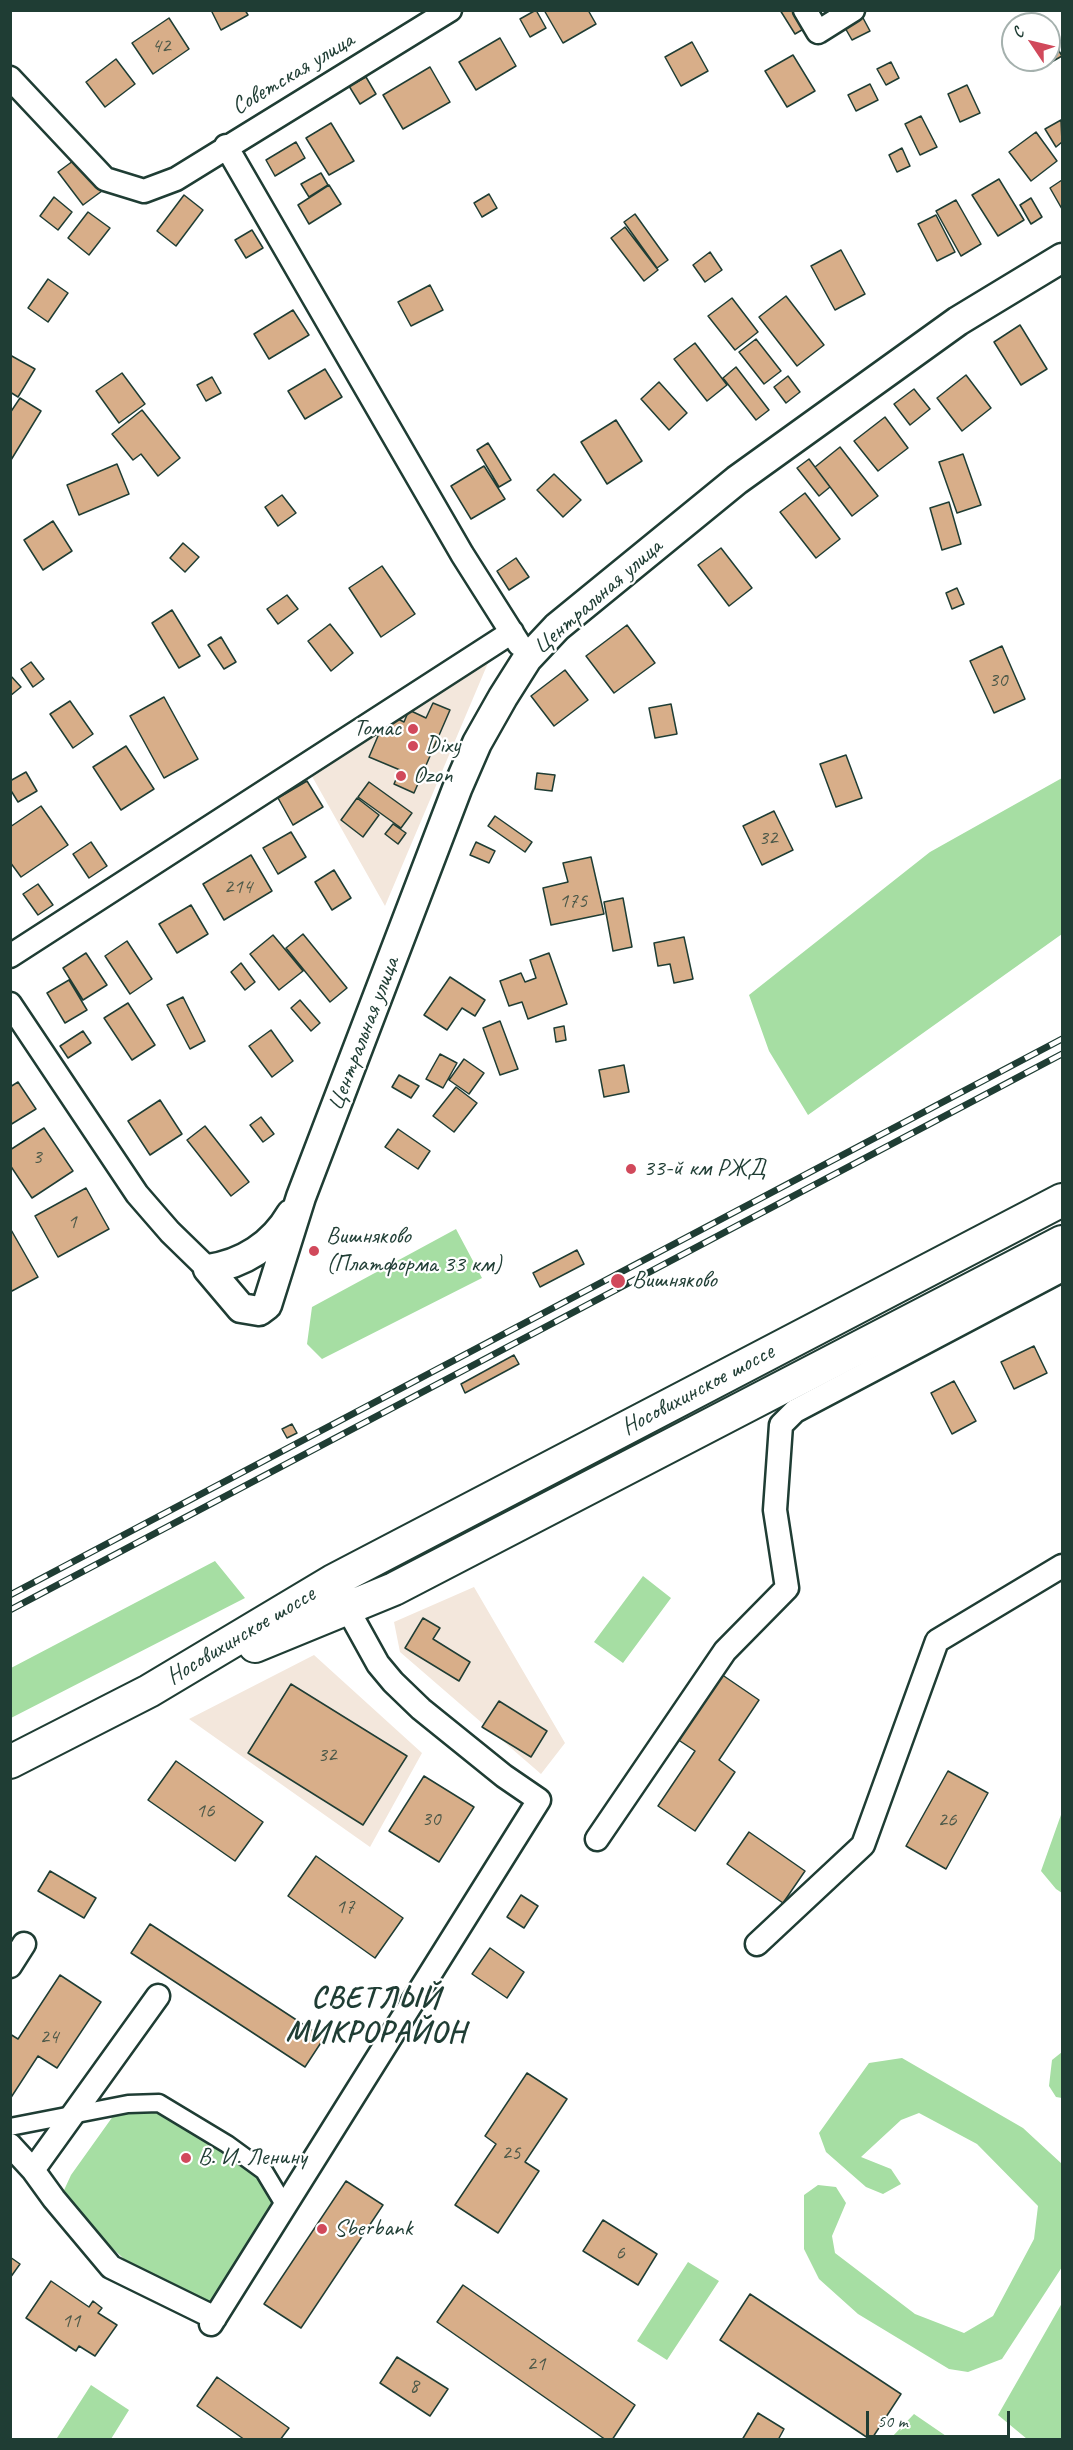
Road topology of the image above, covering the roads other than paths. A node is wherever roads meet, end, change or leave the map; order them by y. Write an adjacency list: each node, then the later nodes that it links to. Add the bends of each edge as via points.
1 (450, 10): 5 (street, Советская улица)
2 (805, 10): 3 (street, via 818,32)
3 (853, 10)
4 (10, 78): 5 (street, via 105,179 144,191 176,179)
5 (226, 146): 7 (street, via 456,543)
6 (1062, 258): 8 (street, Центральная улица, via 958,321 737,480 557,627)
7 (512, 632): 8 (street); 9 (street)
8 (527, 659): 11 (street, Центральная улица, via 469,761)
9 (10, 956)
10 (10, 1004): 14 (street, Центральная улица, via 137,1194)
11 (301, 1197): 14 (street, via 285,1224 258,1250 229,1266); 14 (street, Центральная улица, via 254,1307)
12 (1062, 1200): 17 (main road, Носовихинское шоссе)
13 (1062, 1242): 17 (main road, Носовихинское шоссе, via 394,1588)
14 (208, 1269)
15 (1062, 1270): 19 (street, via 795,1411 782,1425 776,1510 787,1588 725,1651)
16 (1062, 1566): 21 (street, via 937,1641 863,1845)
17 (340, 1594): 18 (main road, Носовихинское шоссе); 28 (street, via 378,1664 393,1682 421,1709 539,1800)
18 (10, 1762)
19 (597, 1839)
20 (24, 1944): 22 (street)
21 (757, 1944)
22 (10, 1966)
23 (158, 1996): 24 (street)
24 (73, 2114): 25 (street); 27 (street); 28 (street, via 159,2103 264,2171)
25 (10, 2127)
26 (10, 2145): 27 (street)
27 (33, 2170): 28 (street, via 111,2267 213,2321)
28 (285, 2206)

